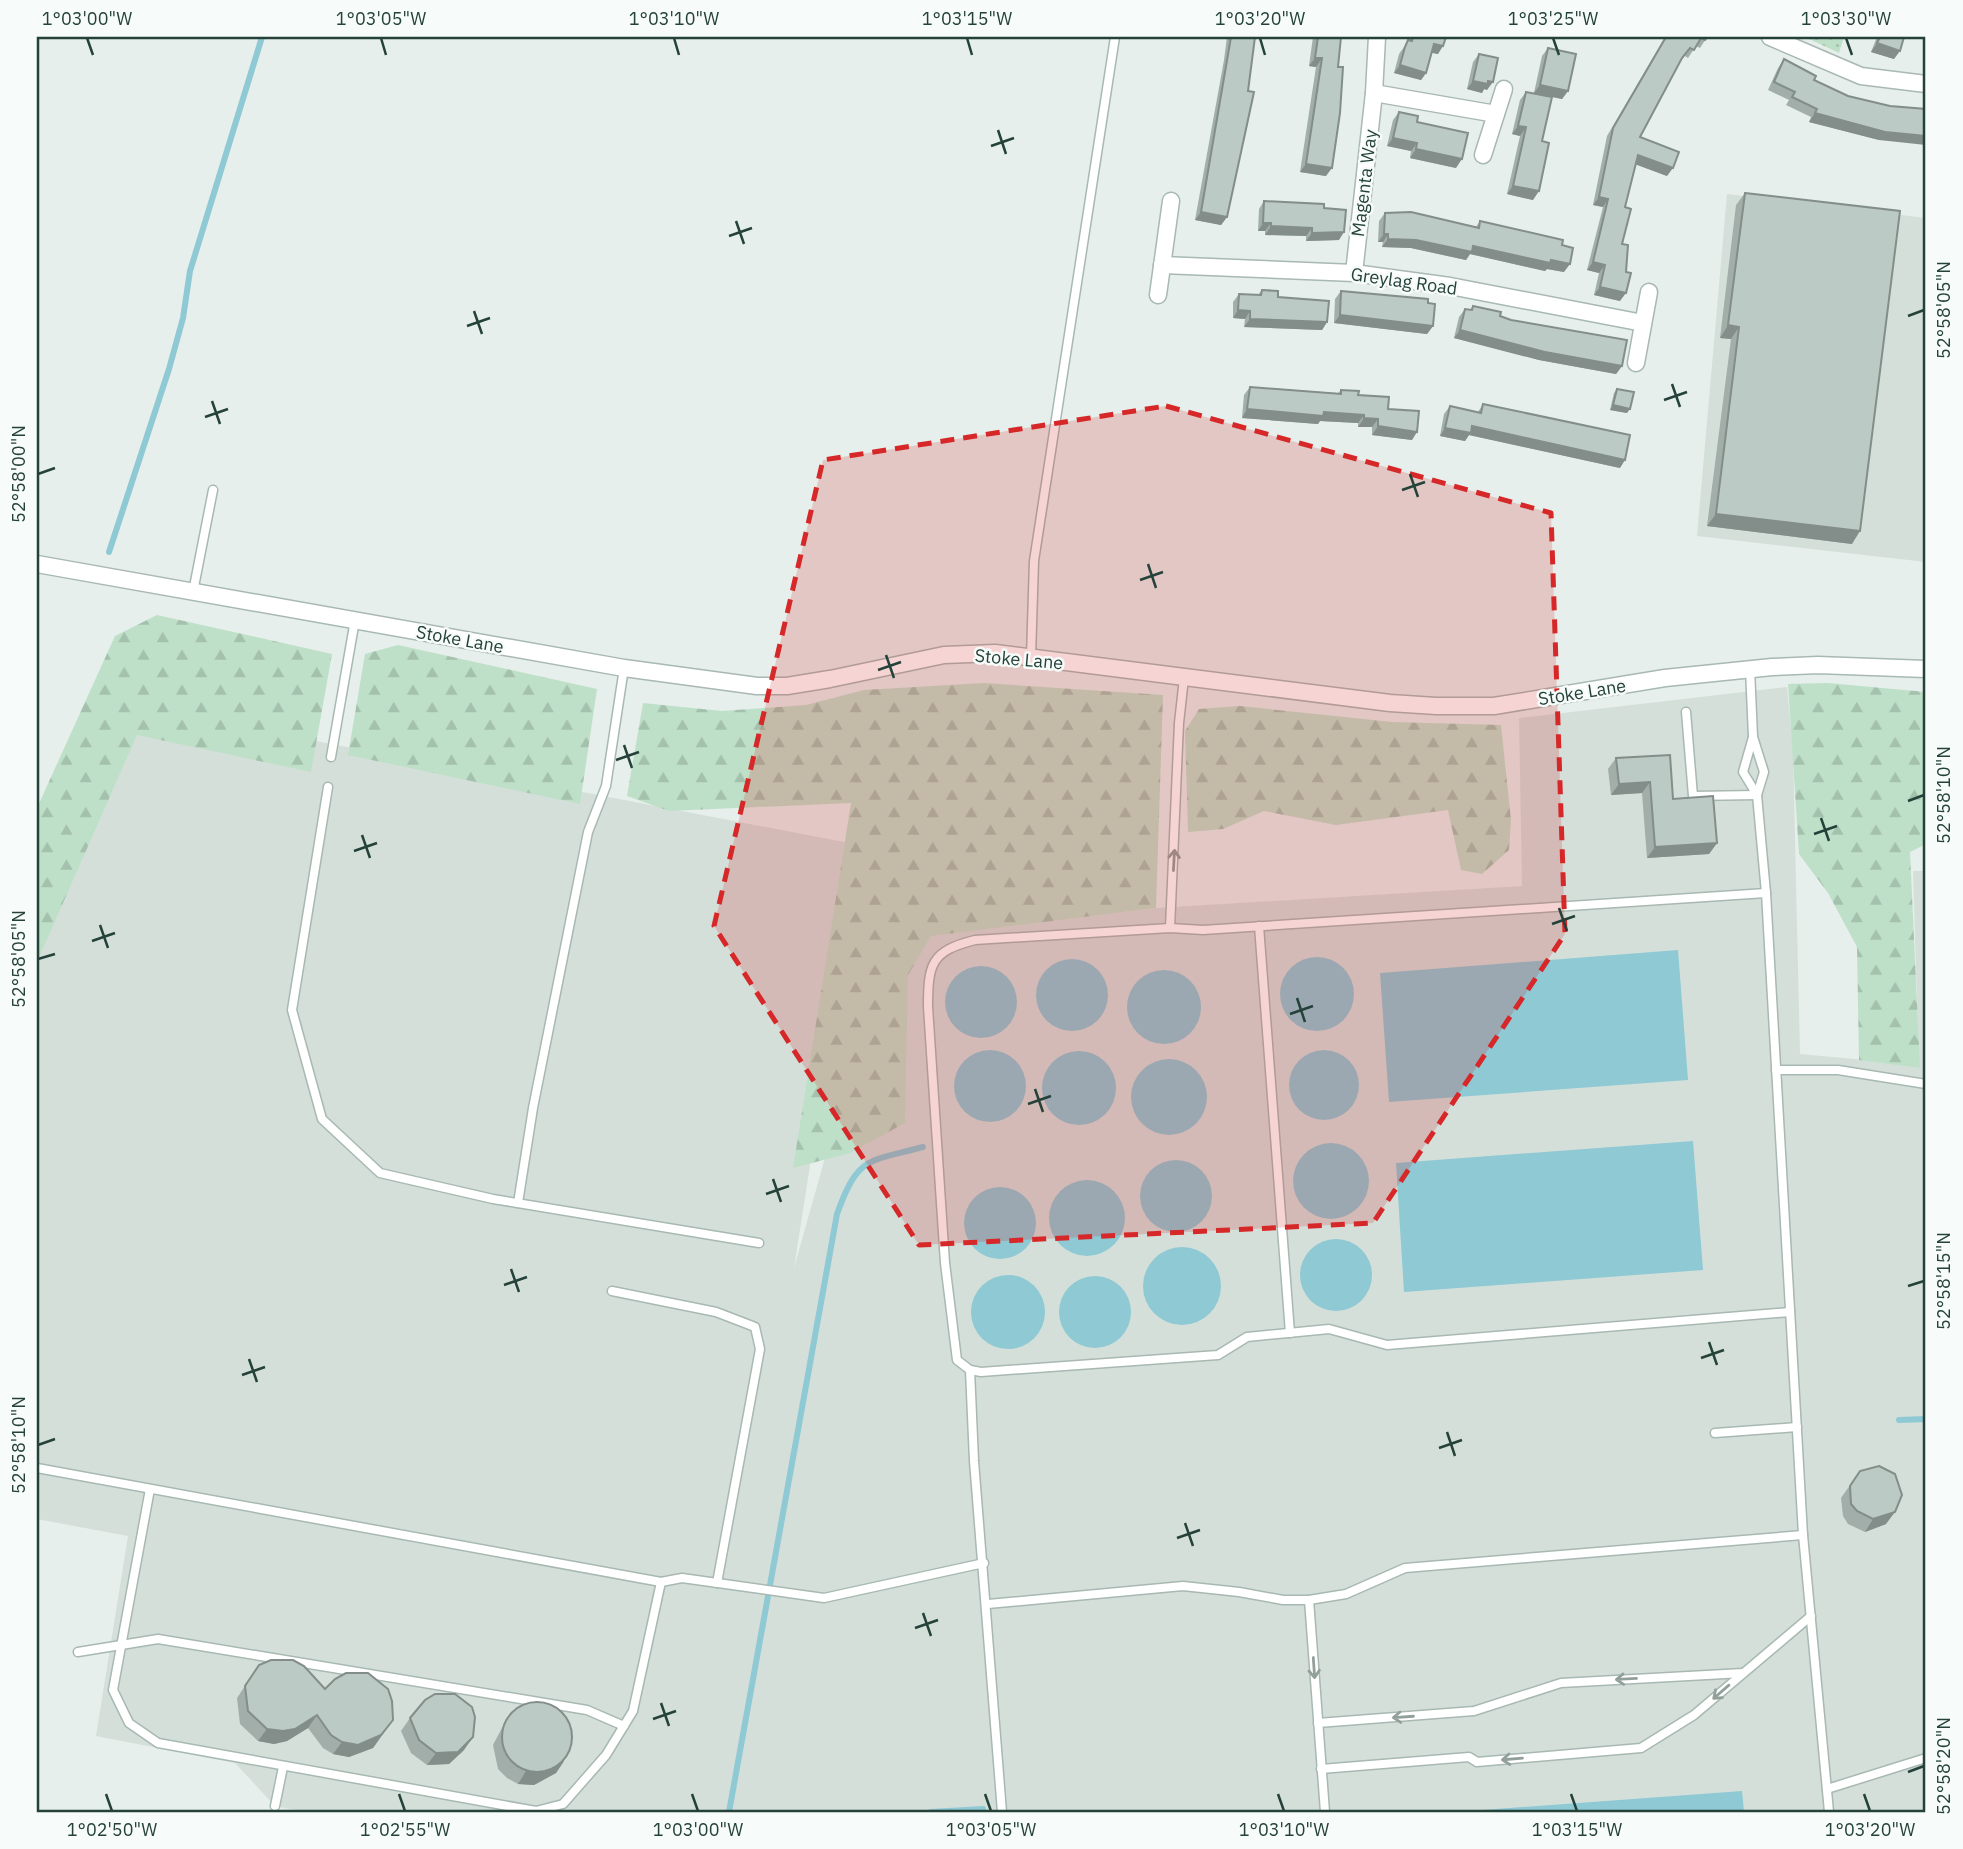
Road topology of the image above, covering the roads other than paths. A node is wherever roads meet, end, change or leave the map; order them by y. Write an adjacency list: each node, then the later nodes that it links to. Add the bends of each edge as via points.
1 (1115, 37): 20 (lane, via 1034,561)
2 (1377, 37): 6 (street, Magenta Way)
3 (1770, 37): 4 (street, via 1861,76)
4 (1926, 84)
5 (1504, 89): 7 (street)
6 (1374, 93): 7 (street); 11 (street, Magenta Way)
7 (1496, 114): 8 (street)
8 (1483, 155)
9 (1171, 201): 10 (street)
10 (1162, 265): 11 (street, Greylag Road); 13 (street)
11 (1354, 273): 14 (street, Greylag Road, via 1450,286)
12 (1649, 292): 14 (street)
13 (1158, 295)
14 (1643, 323): 15 (street)
15 (1636, 363)
16 (213, 490): 18 (lane)
17 (37, 564): 18 (street, Stoke Lane)
18 (193, 592): 19 (street, Stoke Lane)
19 (355, 621): 21 (street, Stoke Lane); 27 (lane)
20 (1031, 658): 21 (street, Stoke Lane, via 995,653 944,655 788,686); 24 (street, Stoke Lane)
21 (624, 668): 35 (lane, via 606,786 588,832)
22 (1750, 669): 23 (street, Stoke Lane, via 1818,665); 24 (street, Stoke Lane, via 1494,706 1390,704); 26 (lane)
23 (1926, 669)
24 (1184, 678): 32 (lane, one-way to 24)
25 (1686, 712): 29 (lane, via 1693,796)
26 (1754, 737): 29 (lane, via 1764,772); 29 (lane, via 1743,772)
27 (331, 757)
28 (328, 787): 35 (lane, via 292,1010 321,1119 380,1173)
29 (1757, 794): 30 (lane)
30 (1766, 892): 31 (lane); 33 (lane)
31 (1259, 926): 32 (lane); 39 (lane)
32 (1170, 928): 40 (lane, via 975,940 952,946 937,957 928,974 945,1263 957,1360)
33 (1776, 1070): 34 (lane, via 1838,1070); 38 (lane)
34 (1926, 1084)
35 (518, 1203): 36 (lane)
36 (759, 1243)
37 (612, 1291): 48 (lane, via 716,1312 755,1326 760,1349)
38 (1790, 1312): 39 (lane, via 1387,1345 1329,1329); 41 (lane)
39 (1290, 1333): 40 (lane, via 1247,1337 1218,1355)
40 (970, 1370): 46 (lane)
41 (1797, 1427): 42 (lane); 45 (lane)
42 (1715, 1433)
43 (37, 1468): 44 (lane)
44 (150, 1489): 47 (lane); 52 (lane)
45 (1803, 1535): 49 (lane, via 1405,1568 1346,1594); 51 (lane)
46 (984, 1563): 48 (lane, via 824,1598); 50 (lane)
47 (661, 1582): 48 (lane, via 682,1578); 56 (lane, via 633,1711)
48 (717, 1583)
49 (1309, 1600): 50 (lane, via 1183,1586); 55 (lane, one-way to 55)
50 (988, 1604): 62 (lane)
51 (1811, 1616): 54 (lane); 60 (lane)
52 (122, 1645): 53 (lane); 56 (lane, via 158,1639 587,1710); 58 (lane, via 113,1690 129,1723 158,1743)
53 (78, 1652)
54 (1743, 1673): 55 (lane, one-way to 55, via 1561,1683 1474,1711); 59 (lane, one-way to 59, via 1694,1715 1641,1748)
55 (1318, 1723): 59 (lane)
56 (624, 1726): 58 (lane, via 606,1755 563,1804 536,1811)
57 (1926, 1758): 60 (lane)
58 (282, 1767): 61 (lane)
59 (1321, 1769): 63 (lane)
60 (1827, 1790): 64 (lane)
61 (275, 1806)
62 (1002, 1812)
63 (1325, 1812)
64 (1829, 1812)

